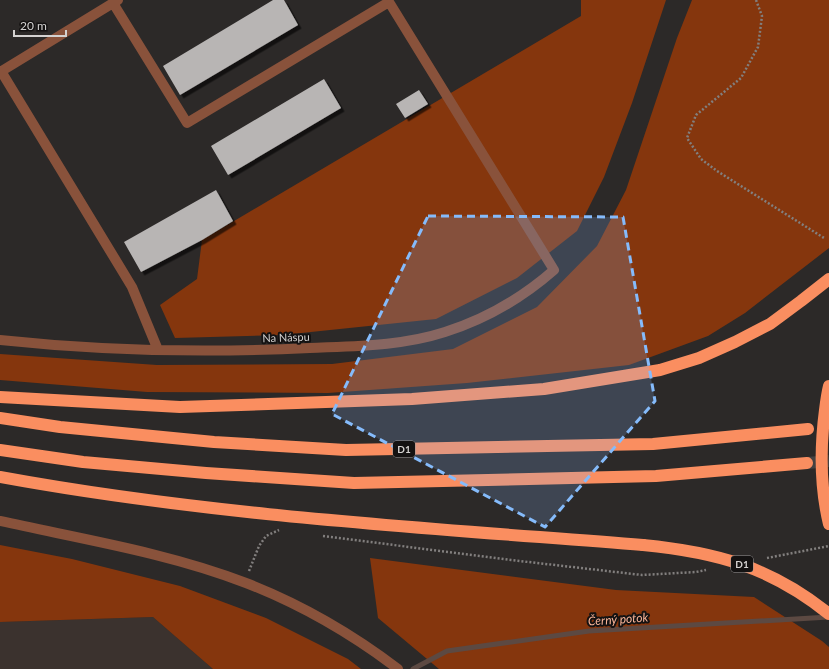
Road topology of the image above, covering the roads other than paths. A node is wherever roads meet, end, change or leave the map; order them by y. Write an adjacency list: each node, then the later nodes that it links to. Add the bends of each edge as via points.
1 (388, 1): 2 (street, via 187,123); 6 (street, Na Náspu, via 554,270 503,308 464,326 426,337 316,348)
2 (116, 2): 3 (street)
3 (0, 72): 6 (street, via 132,287)
4 (829, 279): 8 (highway, via 770,324 699,358 660,370 544,389 412,399 180,408)
5 (0, 340): 6 (street, Na Náspu, via 94,348)
6 (158, 350)
7 (829, 386): 15 (highway, bridge, via 822,434 822,472)
8 (0, 397)
9 (0, 418): 10 (highway, D1, via 83,430 214,442 346,450 653,444)
10 (808, 429)
11 (0, 450): 12 (highway, via 83,462 354,482 656,476)
12 (807, 463)
13 (0, 476): 16 (highway, D1, bridge, via 56,487 219,509 675,548 736,562 765,573 793,588)
14 (0, 521): 17 (street, via 179,562 245,583 312,614)
15 (829, 524)
16 (829, 614)
17 (398, 669)

